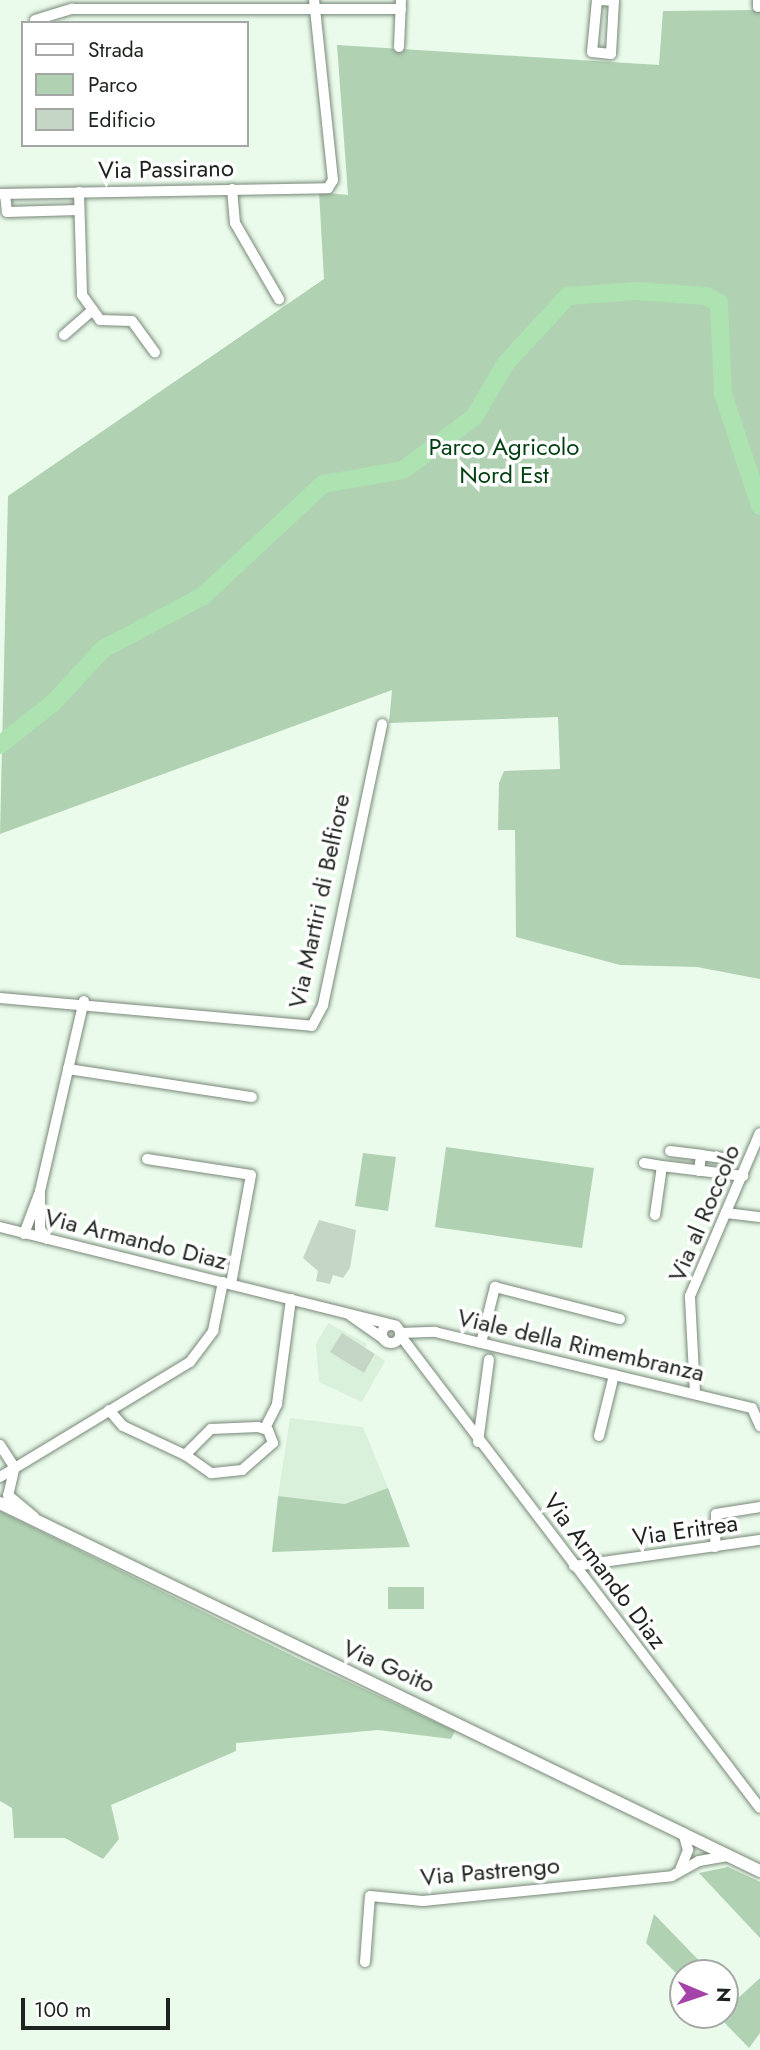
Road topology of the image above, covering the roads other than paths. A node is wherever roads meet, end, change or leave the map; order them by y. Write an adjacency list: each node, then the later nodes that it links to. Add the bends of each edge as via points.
1 (597, 0): 1 (street, via 592,52 611,54 614,1)
2 (145, 4): 3 (street); 5 (street, via 72,9)
3 (314, 4): 4 (street); 7 (street, Via Passirano, via 332,185)
4 (401, 5): 6 (street)
5 (35, 20)
6 (399, 47)
7 (232, 189): 8 (street, Via Passirano); 11 (street, via 235,223)
8 (79, 192): 9 (street, Via Passirano); 10 (street)
9 (2, 194): 10 (street, via 7,212)
10 (79, 210): 12 (street, via 82,295)
11 (279, 299)
12 (93, 310): 13 (street); 14 (street, via 100,320 132,321)
13 (64, 335)
14 (155, 353)
15 (382, 724): 17 (street, Via Martiri di Belfiore, via 323,1005 312,1026 222,1022)
16 (0, 998): 17 (street, Via Martiri di Belfiore)
17 (84, 1001): 18 (street)
18 (68, 1069): 19 (street); 29 (street)
19 (252, 1097)
20 (760, 1133): 28 (street, Via al Roccolo)
21 (670, 1150): 22 (street)
22 (701, 1155): 24 (street); 27 (street)
23 (147, 1159): 36 (street, via 251,1175)
24 (729, 1159)
25 (644, 1163): 26 (street)
26 (662, 1166): 27 (street); 31 (street)
27 (699, 1171): 28 (street)
28 (743, 1176): 30 (street, Via al Roccolo)
29 (40, 1191): 34 (street); 35 (street, via 40,1229)
30 (726, 1213): 32 (street); 46 (street, Via al Roccolo, via 688,1311)
31 (655, 1215)
32 (760, 1217)
33 (0, 1227): 34 (street, Via Armando Diaz)
34 (24, 1234): 35 (street, Via Armando Diaz)
35 (47, 1239): 36 (street, Via Armando Diaz)
36 (227, 1283): 37 (street, Via Armando Diaz); 48 (street, via 213,1331 199,1354)
37 (291, 1299): 38 (street, Via Armando Diaz); 50 (street, via 276,1404)
38 (343, 1312): 40 (street, Via Armando Diaz); 41 (street, Via Armando Diaz)
39 (620, 1319): 42 (street, via 495,1287)
40 (399, 1331): 41 (street); 41 (street, via 384,1328); 42 (street, Viale della Rimembranza, via 415,1329); 44 (street, Via Armando Diaz)
41 (386, 1341): 44 (street, Via Armando Diaz)
42 (481, 1343): 45 (street, Viale della Rimembranza)
43 (489, 1360): 52 (street)
44 (415, 1362): 52 (street, Via Armando Diaz)
45 (614, 1375): 46 (street, Viale della Rimembranza); 51 (street)
46 (695, 1393): 47 (street, Viale della Rimembranza)
47 (756, 1406): 49 (street)
48 (109, 1410): 54 (street, via 123,1426); 55 (street)
49 (760, 1426)
50 (265, 1428): 54 (street, via 211,1429); 54 (street, via 271,1446 242,1470 211,1473)
51 (599, 1436)
52 (478, 1442): 62 (street, Via Armando Diaz)
53 (0, 1445): 55 (street)
54 (185, 1455)
55 (15, 1468): 56 (street); 59 (street, via 8,1495)
56 (0, 1477)
57 (0, 1503): 59 (street, Via Goito)
58 (760, 1507): 61 (street, via 716,1514)
59 (38, 1520): 64 (street, Via Goito)
60 (760, 1540): 61 (street, Via Eritrea)
61 (715, 1547): 62 (street, Via Eritrea)
62 (574, 1566): 63 (street, Via Armando Diaz)
63 (760, 1808)
64 (681, 1829): 65 (street, Via Goito); 67 (street, via 688,1850)
65 (731, 1856): 66 (street, Via Goito); 67 (street, Via Pastrengo, via 714,1856)
66 (757, 1867)
67 (678, 1872): 68 (street, Via Pastrengo, via 423,1901 370,1896)
68 (365, 1962)

